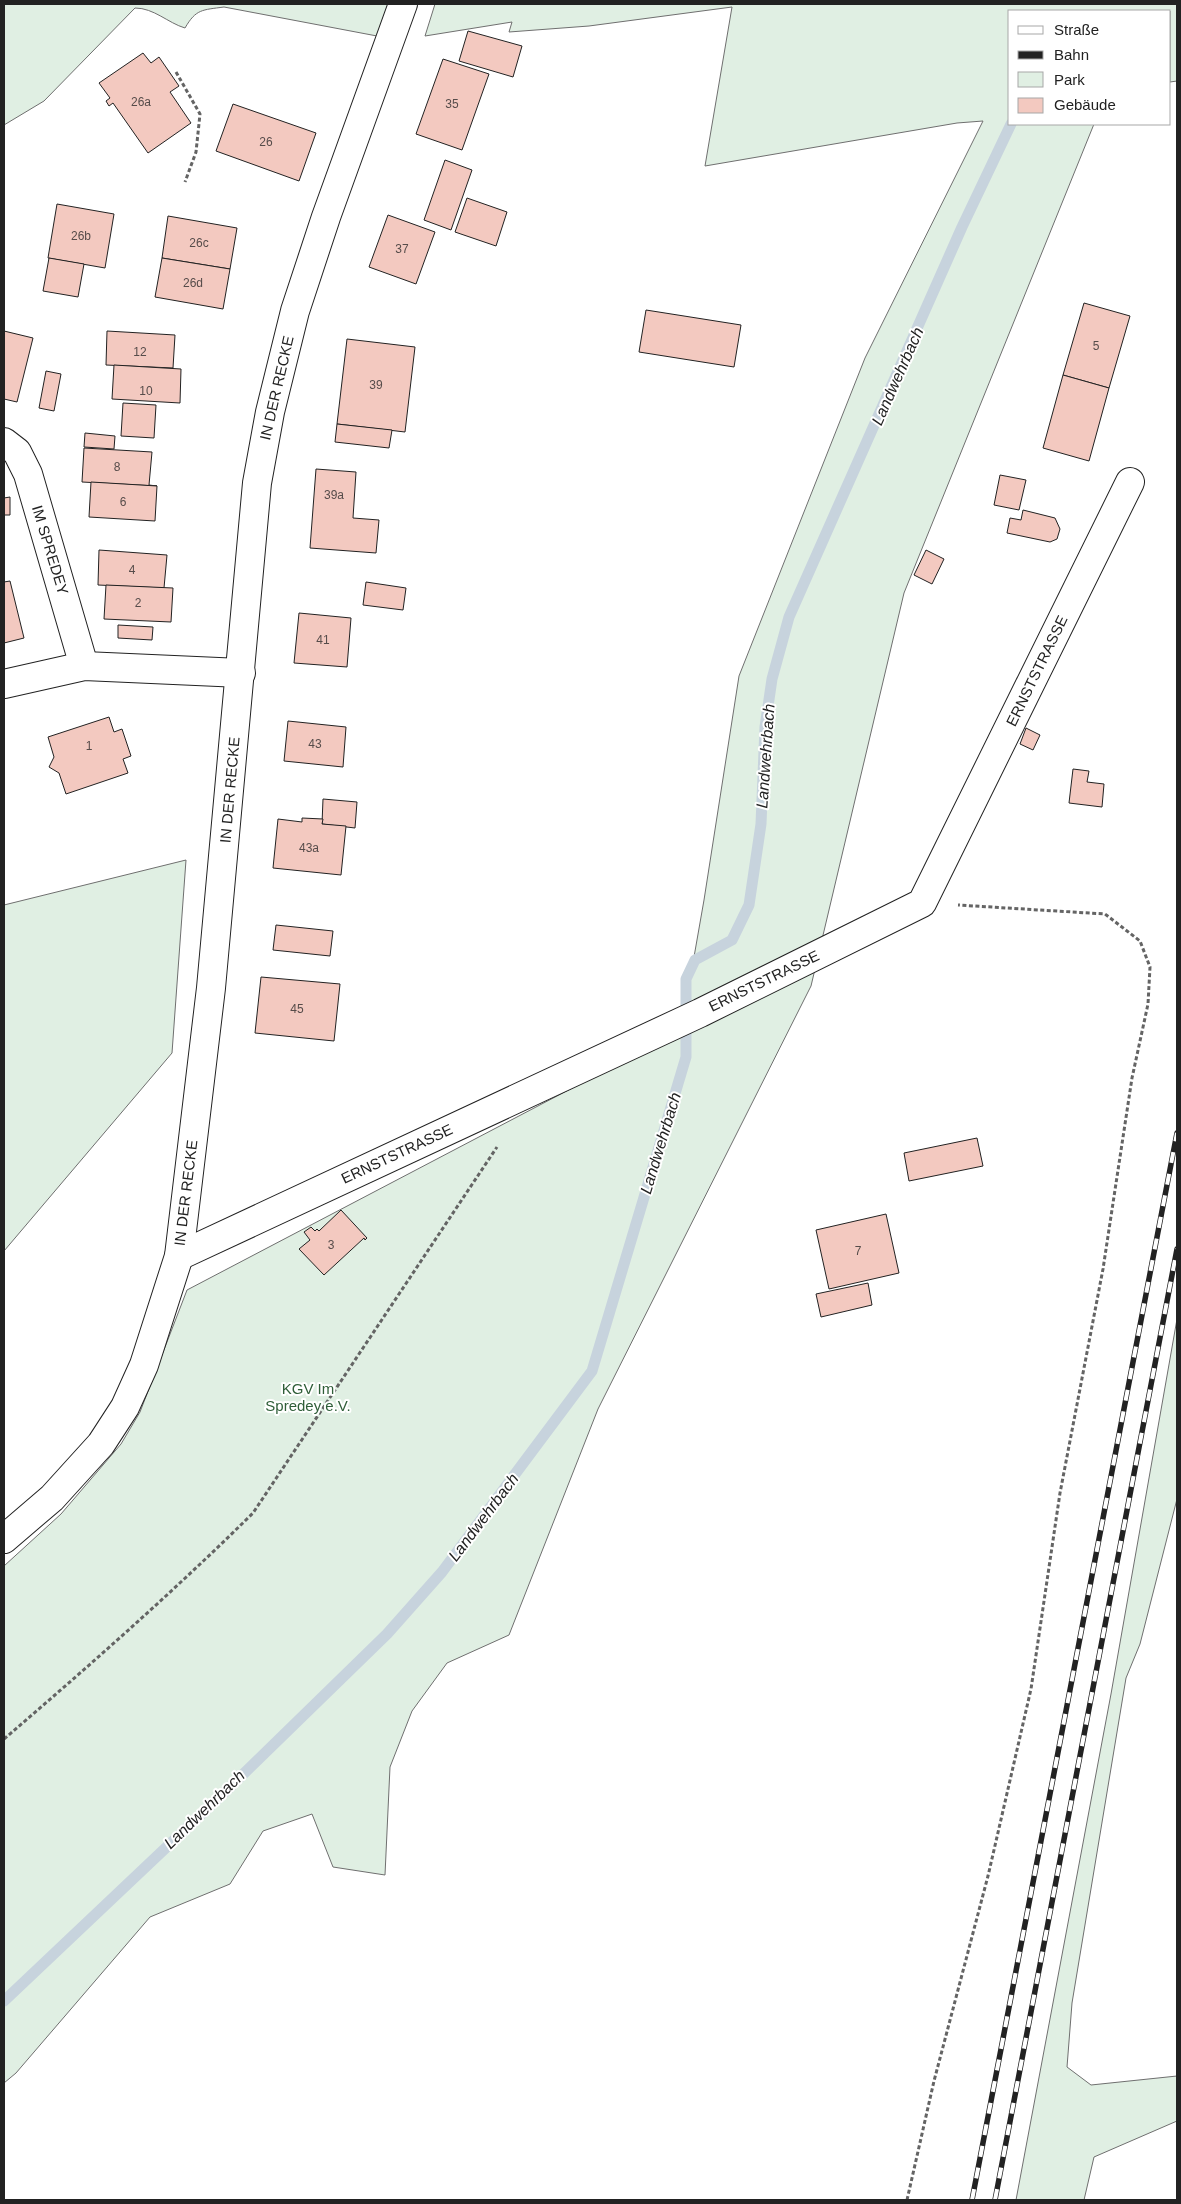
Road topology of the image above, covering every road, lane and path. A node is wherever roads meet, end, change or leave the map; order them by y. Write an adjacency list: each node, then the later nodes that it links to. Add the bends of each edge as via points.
1 (403, 4): 7 (street, IN DER RECKE, via 326,217 295,311 280,370 257,483)
2 (176, 72): 3 (path, via 200,114 196,152)
3 (185, 182)
4 (4, 442): 6 (street, IM SPREDEY, via 17,452 28,474)
5 (1130, 482): 9 (street, ERNSTSTRASSE)
6 (84, 666): 7 (street); 8 (street)
7 (241, 673): 11 (street, IN DER RECKE, via 211,988)
8 (4, 684)
9 (922, 902): 11 (street, ERNSTSTRASSE, via 700,1013); 14 (path, via 1105,914 1140,941 1150,967 1148,1004 1132,1078 1103,1269 1060,1493 1031,1689)
10 (502, 1139): 13 (path, via 253,1513 89,1666)
11 (179, 1256): 12 (street, IN DER RECKE, via 144,1365 125,1408 101,1444 58,1491)
12 (4, 1539)
13 (4, 1739)
14 (907, 2200)

